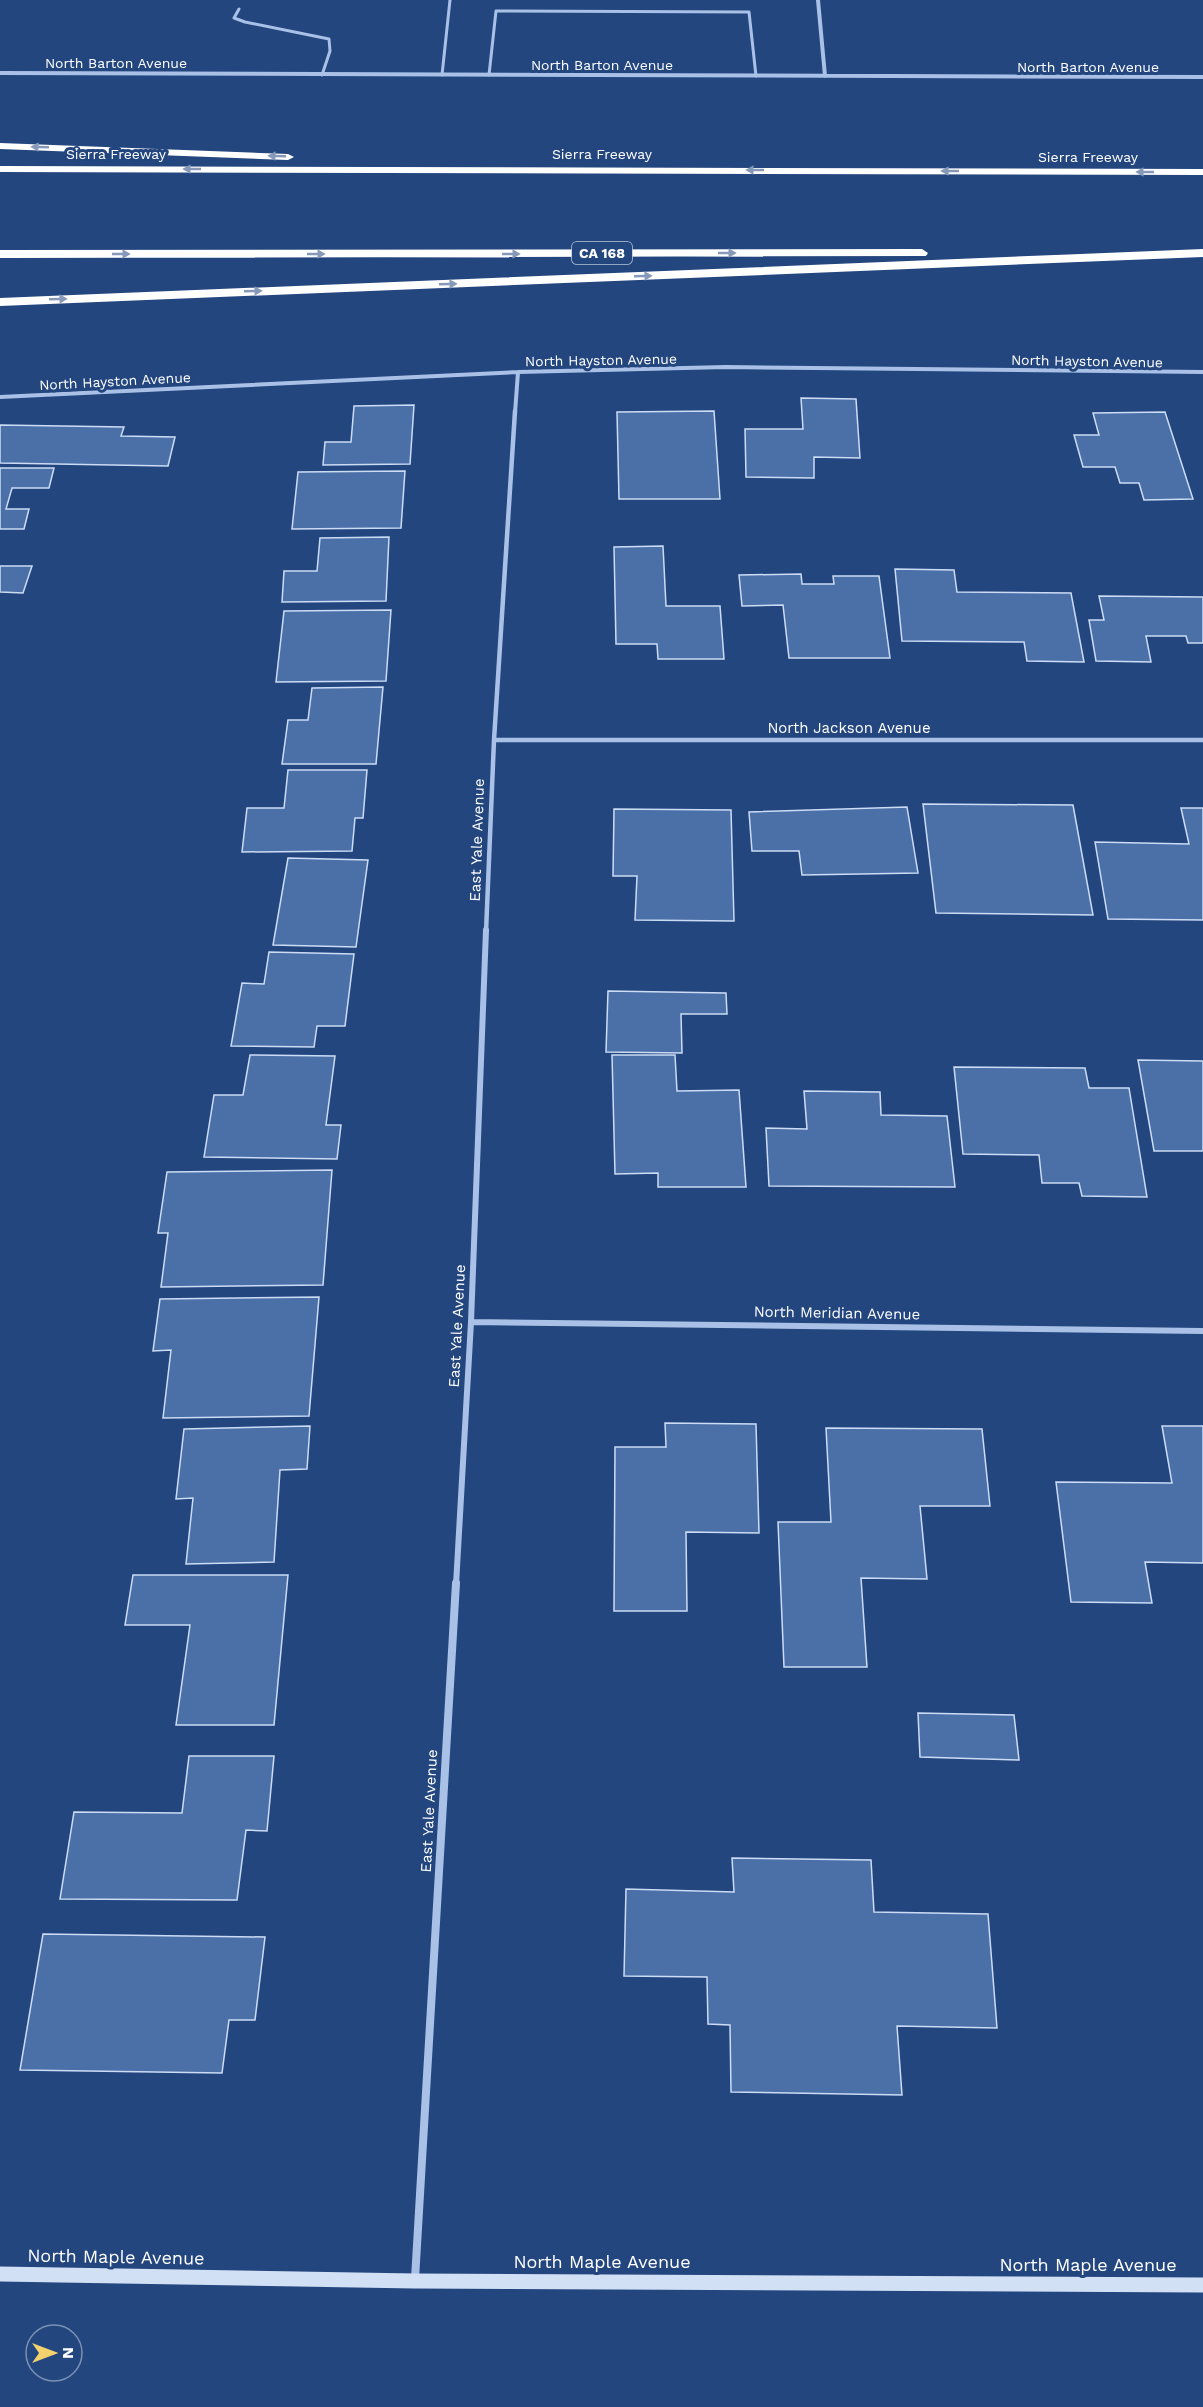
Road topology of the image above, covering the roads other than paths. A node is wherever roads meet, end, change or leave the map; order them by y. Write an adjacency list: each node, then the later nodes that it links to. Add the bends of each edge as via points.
1 (450, 0): 6 (lane)
2 (818, 0): 9 (street)
3 (239, 9): 5 (lane, via 234,18 251,26 329,39 330,51)
4 (0, 73): 5 (street, North Barton Avenue)
5 (322, 75): 6 (street, North Barton Avenue)
6 (442, 75): 7 (street, North Barton Avenue)
7 (489, 75): 8 (street, North Barton Avenue); 8 (lane, via 496,11 749,12)
8 (756, 76): 9 (street, North Barton Avenue)
9 (825, 76): 10 (street, North Barton Avenue)
10 (1203, 78)
11 (0, 146): 13 (highway, one-way to 11)
12 (0, 169): 13 (highway, Sierra Freeway, one-way to 12)
13 (587, 169): 14 (highway, Sierra Freeway, one-way to 13)
14 (1203, 172)
15 (1203, 253): 16 (highway, CA 168, one-way to 15); 17 (highway, one-way to 15)
16 (0, 254)
17 (0, 302)
18 (518, 372): 19 (street, North Hayston Avenue, via 738,368); 20 (street, North Hayston Avenue); 21 (street, East Yale Avenue)
19 (1203, 372)
20 (0, 397)
21 (494, 740): 22 (street, North Jackson Avenue); 23 (street, East Yale Avenue)
22 (1203, 740)
23 (471, 1322): 24 (street, North Meridian Avenue); 26 (street, East Yale Avenue)
24 (1203, 1331)
25 (0, 2274): 26 (street, North Maple Avenue)
26 (415, 2281): 27 (street, North Maple Avenue)
27 (1203, 2285)

